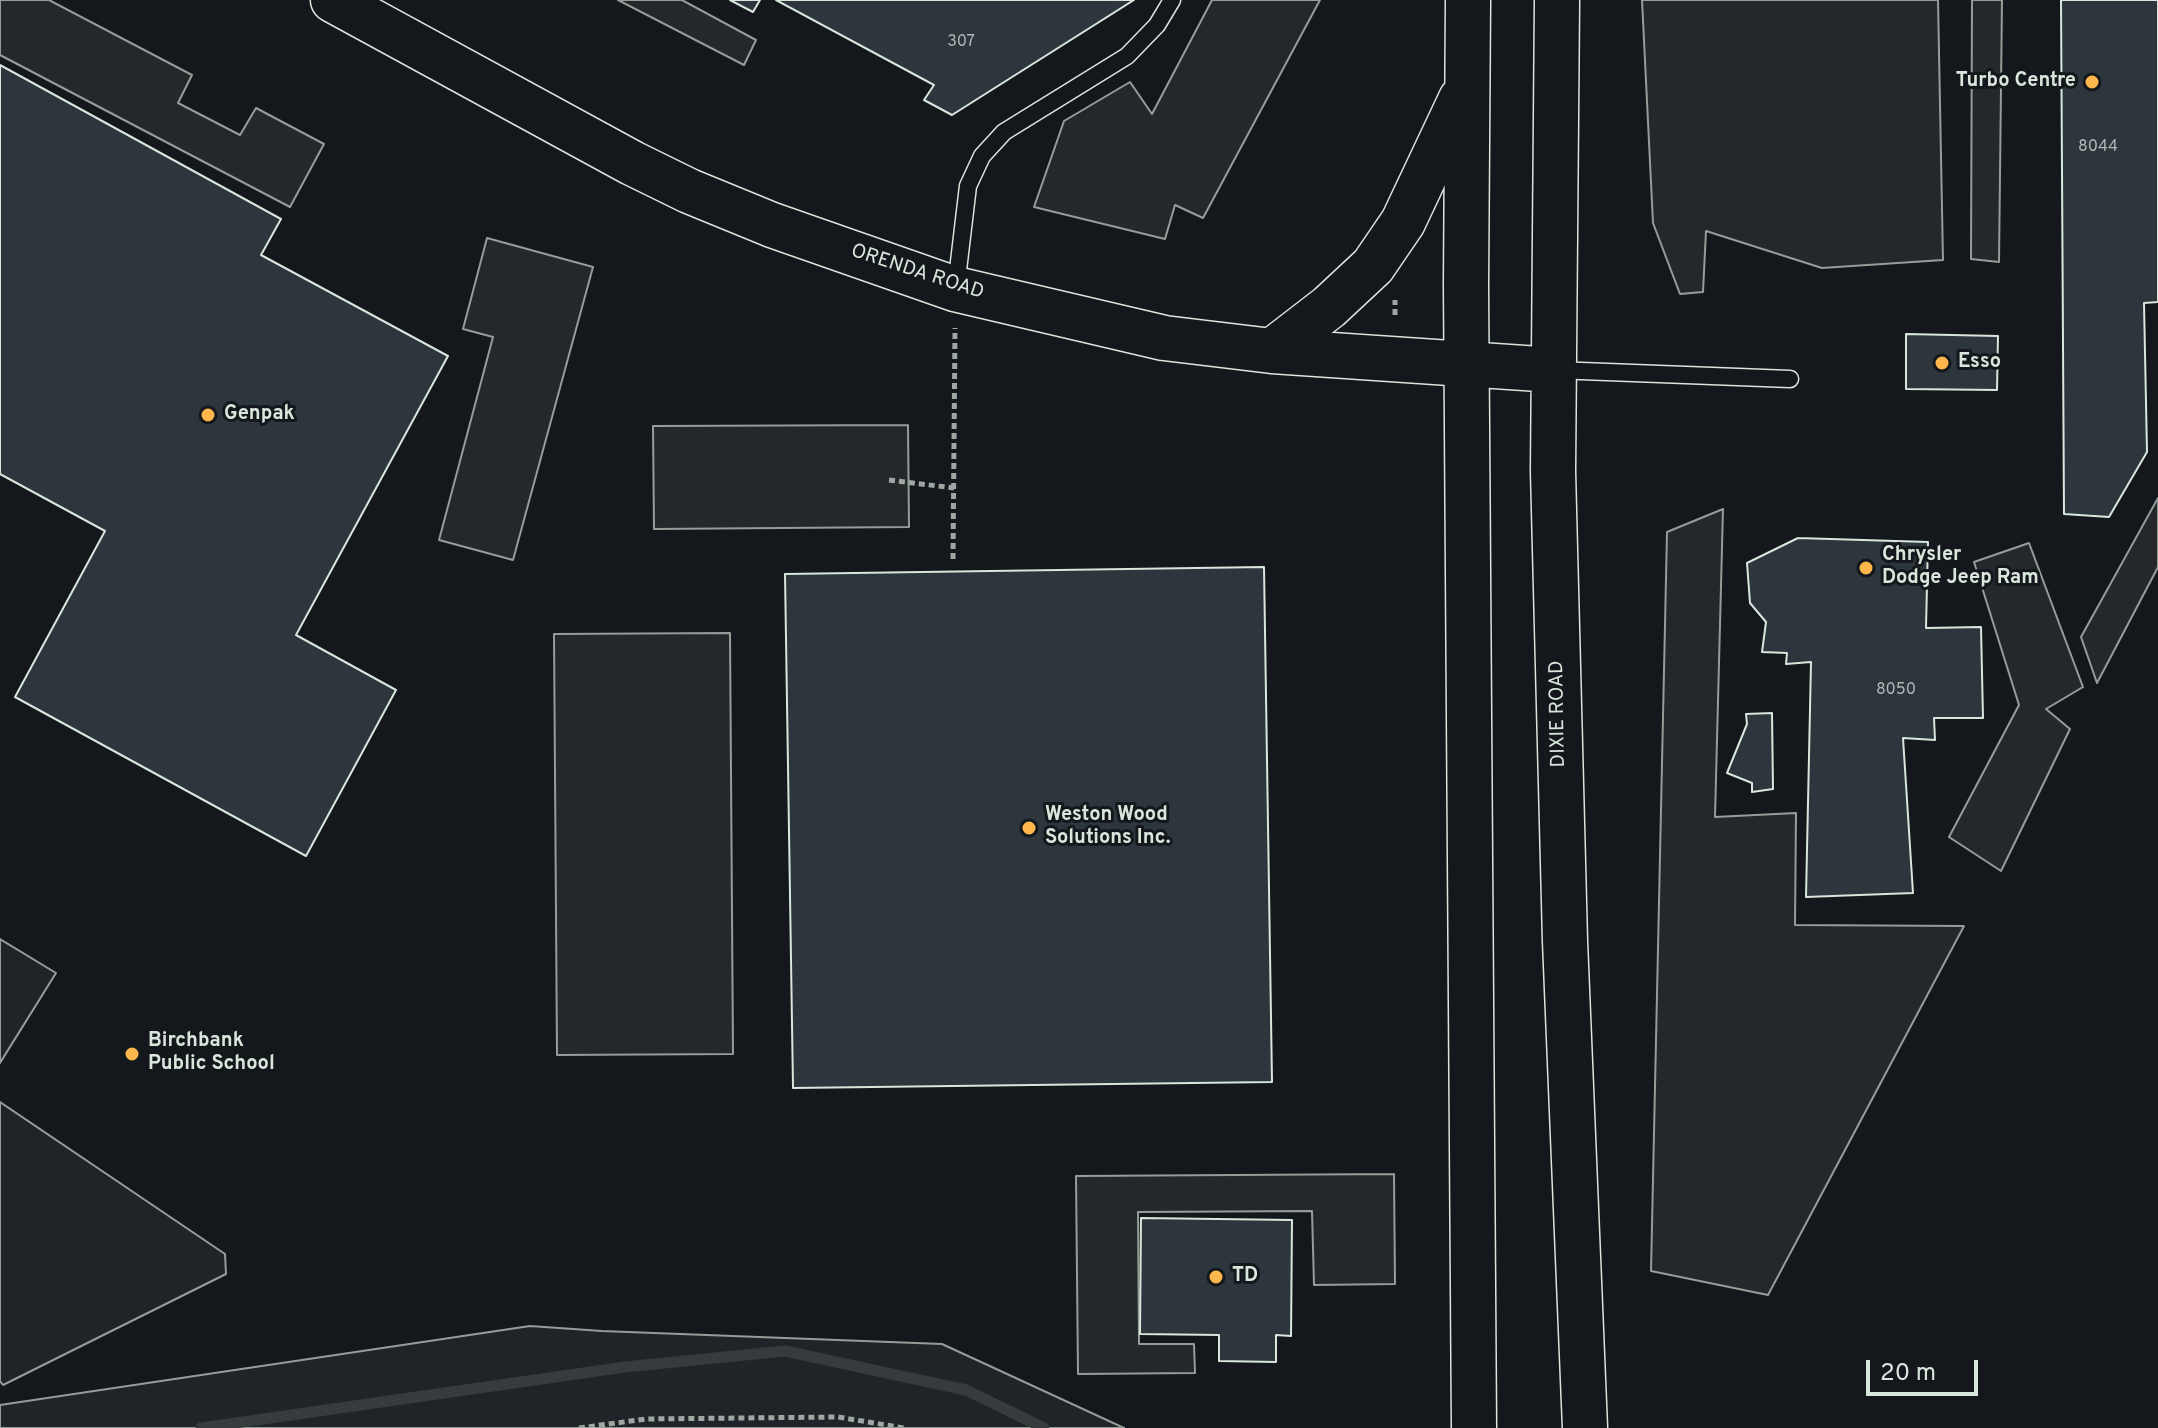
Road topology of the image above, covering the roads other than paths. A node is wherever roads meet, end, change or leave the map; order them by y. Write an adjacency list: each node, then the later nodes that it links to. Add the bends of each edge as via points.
1 (333, 0): 6 (main road, ORENDA ROAD, via 689,191)
2 (1172, 0): 6 (lane, via 1127,56 1004,132 982,156 968,186)
3 (1468, 0): 5 (main road)
4 (1557, 0): 9 (main road, DIXIE ROAD)
5 (1466, 90): 7 (main road, via 1403,222 1373,266); 8 (main road)
6 (955, 289): 7 (main road, ORENDA ROAD, via 1164,338)
7 (1272, 351): 8 (main road, ORENDA ROAD)
8 (1467, 364): 9 (main road, ORENDA ROAD); 11 (main road)
9 (1554, 370): 10 (lane); 12 (main road, DIXIE ROAD, via 1565,941)
10 (1790, 379)
11 (1474, 1428)
12 (1585, 1428)

